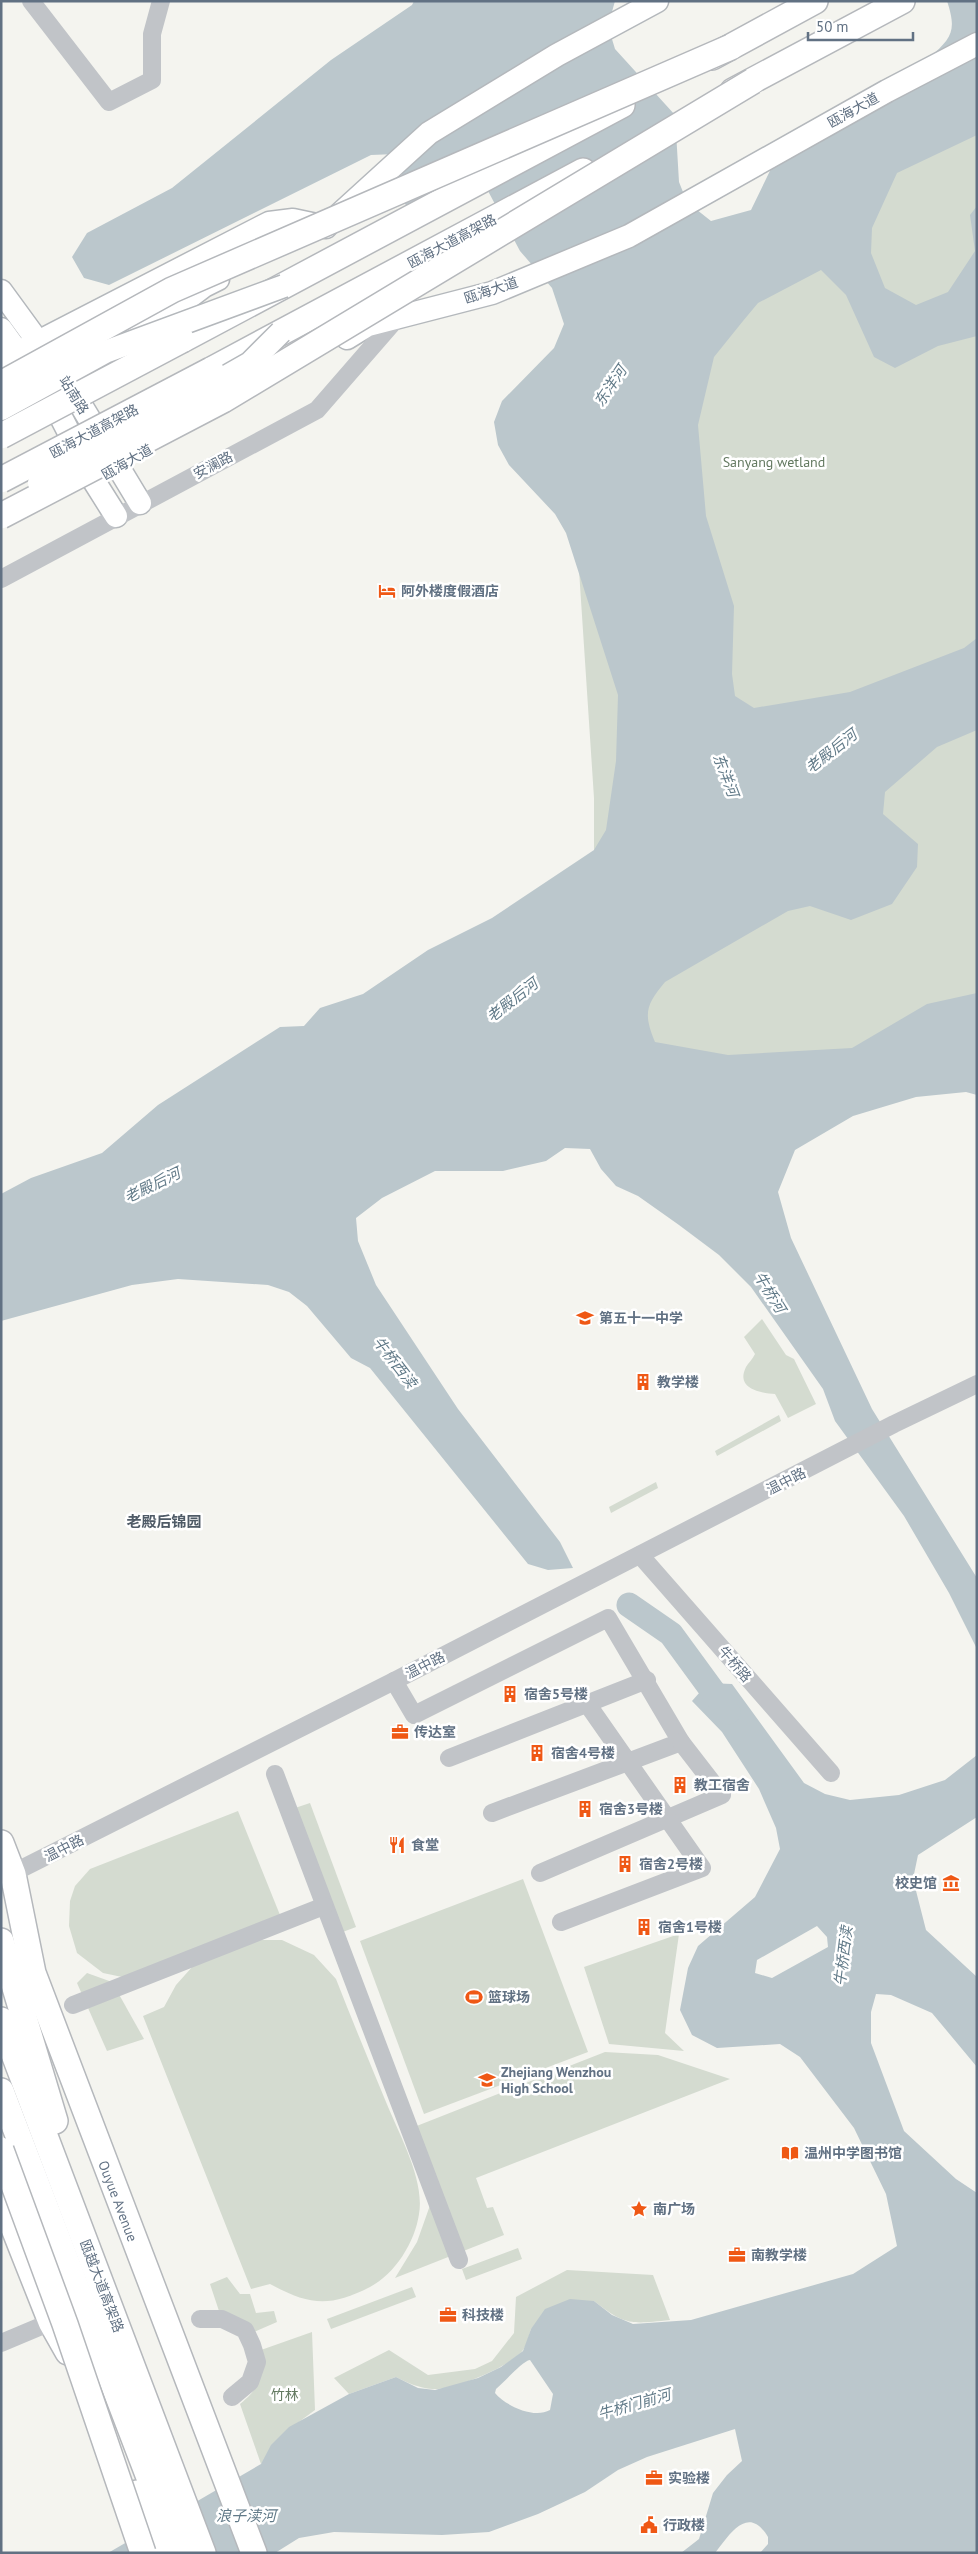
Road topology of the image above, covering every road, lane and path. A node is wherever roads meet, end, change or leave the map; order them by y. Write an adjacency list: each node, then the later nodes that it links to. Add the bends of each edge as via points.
1 (31, 1): 2 (street, via 109,102 152,80 152,34)
2 (161, 1)
3 (657, 1): 9 (main road, bridge, via 557,55 429,133)
4 (816, 1): 7 (highway)
5 (902, 1): 8 (highway, 瓯海大道高架路)
6 (977, 44): 12 (main road, 瓯海大道, via 629,236 492,293)
7 (731, 47): 10 (highway, bridge); 17 (highway, bridge, via 172,290)
8 (753, 81): 14 (highway, 瓯海大道高架路, bridge); 28 (highway, bridge, via 223,400)
9 (326, 227): 15 (main road, via 293,220 269,223); 18 (main road, via 204,286)
10 (284, 286): 20 (main road, bridge, via 104,352); 22 (highway, bridge)
11 (1, 291): 15 (main road, 站南路)
12 (396, 318): 23 (main road, 瓯海大道, via 368,325); 26 (street, 安澜路, via 317,410)
13 (1, 329): 16 (main road, 站南路)
14 (281, 332): 24 (highway, 瓯海大道高架路, bridge); 27 (main road, bridge, via 250,363)
15 (38, 342): 16 (main road); 18 (main road, 站南路)
16 (10, 356): 19 (main road, 站南路)
17 (1, 384)
18 (70, 387): 19 (main road); 23 (main road, 站南路)
19 (50, 396): 21 (main road); 25 (main road, 站南路)
20 (1, 409)
21 (1, 423)
22 (1, 436)
23 (117, 468): 25 (main road, 瓯海大道); 26 (main road, 站南路)
24 (1, 480)
25 (94, 481): 29 (main road, 站南路); 30 (main road, 瓯海大道)
26 (140, 503): 29 (street, 安澜路)
27 (1, 505)
28 (1, 516)
29 (116, 516): 31 (street, 安澜路)
30 (1, 525)
31 (1, 579)
32 (977, 1384): 33 (street, 温中路)
33 (640, 1555): 35 (street, 温中路); 40 (street, 牛桥路)
34 (647, 1680): 35 (street, via 608,1618 414,1715); 36 (street); 37 (street)
35 (394, 1681): 46 (street, 温中路)
36 (588, 1705): 38 (street); 39 (street)
37 (681, 1742): 39 (street); 43 (street, via 722,1795)
38 (449, 1758)
39 (628, 1762): 42 (street); 43 (street)
40 (831, 1773)
41 (275, 1774): 47 (street)
42 (492, 1813)
43 (668, 1819): 45 (street); 48 (street, via 702,1868)
44 (1, 1843): 46 (highway, Ouyue Avenue)
45 (540, 1873)
46 (7, 1876): 65 (highway, Ouyue Avenue, via 33,1973)
47 (324, 1906): 50 (street); 56 (street)
48 (561, 1922)
49 (1, 1942): 55 (highway, via 68,2166)
50 (74, 2005)
51 (1, 2020): 55 (highway, 瓯越大道高架路)
52 (1, 2090): 63 (highway, 瓯越大道高架路)
53 (1, 2150): 61 (highway, bridge, via 65,2324)
54 (1, 2196): 58 (highway)
55 (90, 2254): 64 (highway, 瓯越大道高架路)
56 (459, 2260)
57 (200, 2319): 60 (street, via 230,2322 244,2330 252,2344 257,2362 250,2382)
58 (51, 2322): 59 (street); 62 (highway, via 114,2430)
59 (1, 2343)
60 (232, 2397)
61 (143, 2553)
62 (159, 2553)
63 (178, 2553)
64 (203, 2553)
65 (254, 2553)

